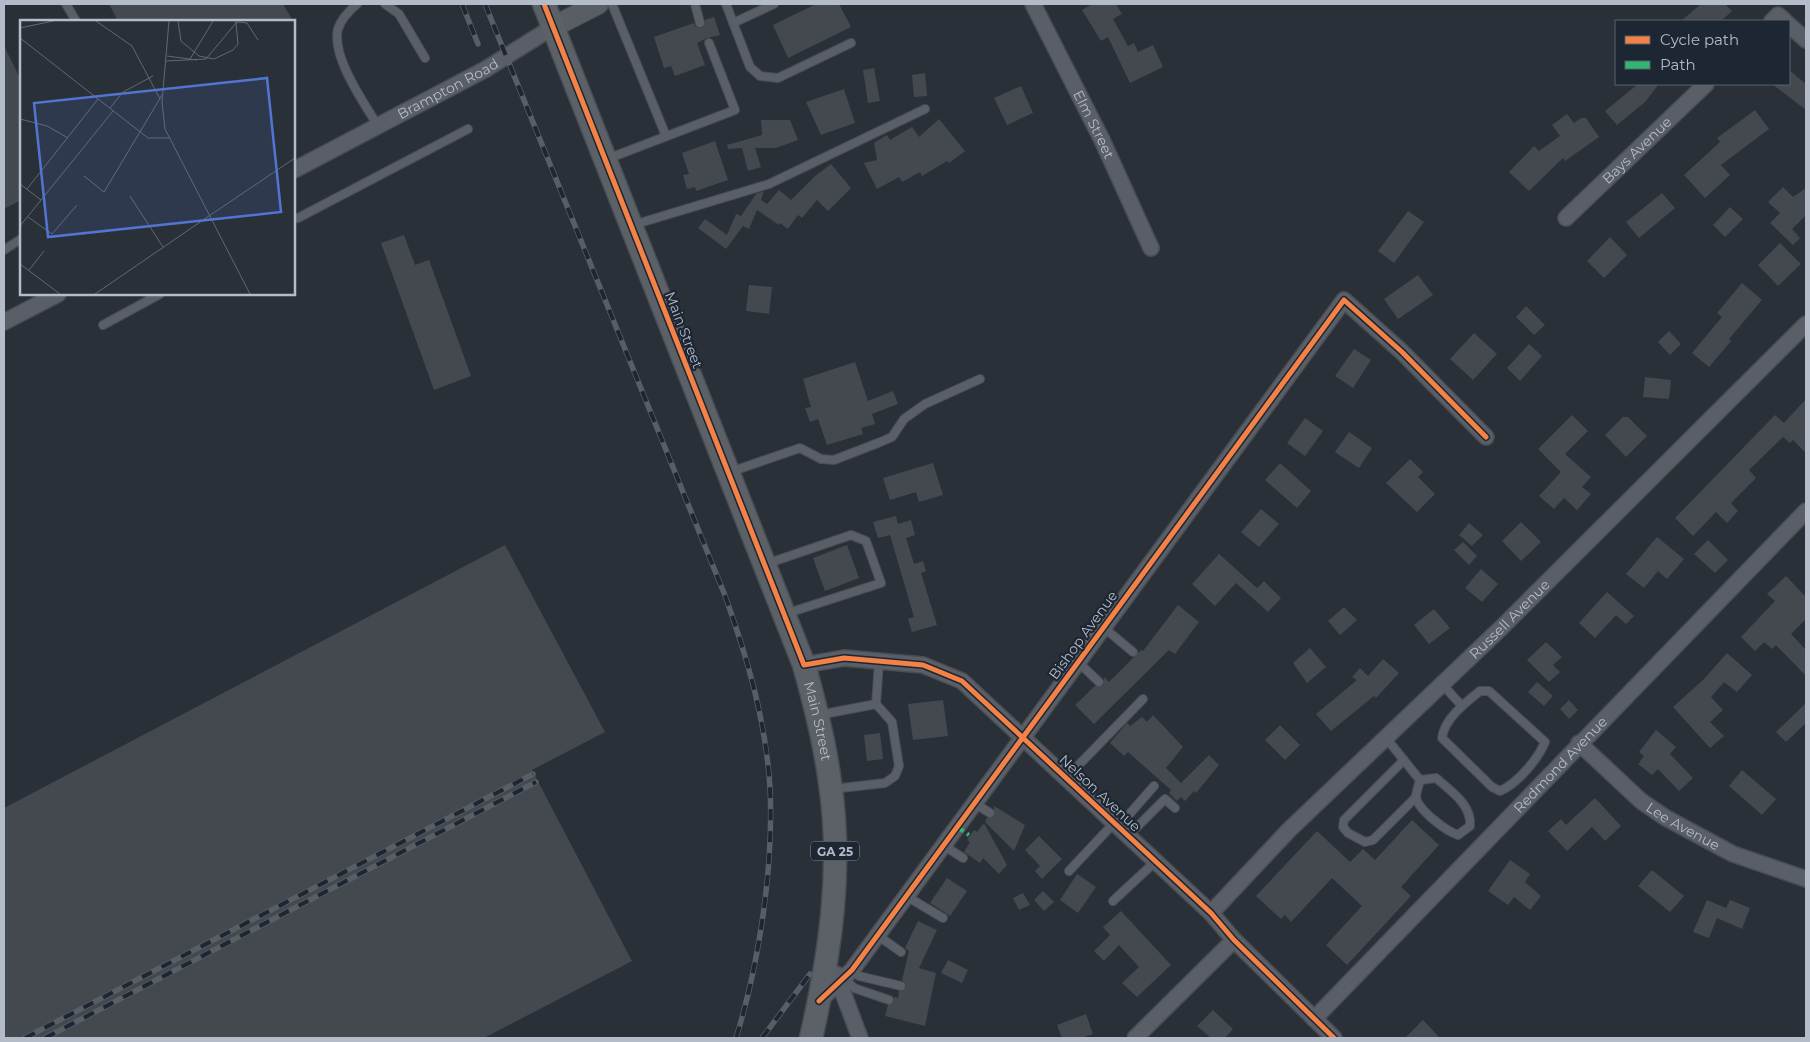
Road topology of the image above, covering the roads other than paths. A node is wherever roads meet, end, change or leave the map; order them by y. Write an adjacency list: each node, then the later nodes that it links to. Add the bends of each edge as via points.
1 (66, 4): 11 (lane)
2 (357, 4): 24 (lane, via 338,29 339,51 354,86)
3 (385, 4): 21 (lane, via 399,14)
4 (544, 4): 17 (main road, Main Street / GA 25)
5 (598, 4): 17 (main road, Brampton Road)
6 (612, 4): 26 (lane)
7 (695, 4): 14 (lane)
8 (726, 4): 15 (lane)
9 (774, 4): 15 (lane)
10 (1033, 4): 33 (street, Elm Street, via 1102,140)
11 (75, 20)
12 (1773, 20): 13 (street, via 1778,15)
13 (1783, 20)
14 (700, 23)
15 (733, 24): 20 (lane, via 750,67 760,76 770,79)
16 (1790, 26): 18 (street)
17 (553, 27): 24 (street, Brampton Road, via 486,69); 27 (main road, Main Street / GA 25)
18 (1806, 40)
19 (709, 42): 26 (lane, via 735,110)
20 (851, 43)
21 (425, 58)
22 (1705, 85): 30 (street, Bays Avenue)
23 (925, 109): 31 (lane, via 769,184)
24 (378, 126): 28 (street, Brampton Road)
25 (468, 129): 29 (lane)
26 (666, 136): 27 (lane)
27 (605, 159): 31 (main road, Main Street / GA 25)
28 (295, 169)
29 (295, 217)
30 (1566, 218)
31 (631, 226): 44 (main road, Main Street / GA 25)
32 (20, 240): 34 (lane)
33 (1150, 248)
34 (4, 250)
35 (56, 295): 39 (street)
36 (140, 295): 38 (lane)
37 (158, 295): 38 (lane)
38 (144, 302): 41 (lane)
39 (4, 322)
40 (1806, 324): 54 (street, Russell Avenue)
41 (103, 325)
42 (980, 379): 44 (lane, via 925,404 904,418 892,437 834,460 820,459 800,448)
43 (1486, 437): 48 (street, Bishop Avenue, via 1402,352 1344,300)
44 (728, 472): 46 (main road, Main Street / GA 25)
45 (1806, 511): 61 (street, Redmond Avenue)
46 (764, 565): 47 (main road, Main Street / GA 25); 47 (lane, via 851,535 866,541 881,583)
47 (784, 614): 52 (main road, Main Street / GA 25)
48 (1103, 627): 49 (lane); 51 (street, Bishop Avenue)
49 (1133, 652)
50 (879, 662): 52 (street, Nelson Avenue, via 844,658); 56 (lane); 59 (street, Nelson Avenue, via 924,665 962,681)
51 (1078, 662): 53 (lane); 59 (street, Bishop Avenue)
52 (804, 665): 58 (main road, Main Street / GA 25)
53 (1099, 682)
54 (1442, 684): 57 (lane); 60 (street, Russell Avenue)
55 (1142, 699): 63 (lane)
56 (876, 704): 58 (lane); 66 (lane, via 892,722 899,766 895,776 885,783)
57 (1462, 706): 57 (lane, via 1480,691 1489,691 1545,742 1509,787 1500,790 1492,786 1442,738 1442,731)
58 (817, 715): 66 (main road, Main Street / GA 25)
59 (1023, 736): 63 (street, Nelson Avenue); 68 (street, Bishop Avenue)
60 (1386, 738): 62 (lane); 79 (street, Russell Avenue, via 1289,830)
61 (1579, 743): 76 (street, Lee Avenue, via 1641,801 1666,818 1733,854); 89 (street, Redmond Avenue)
62 (1404, 760): 64 (lane); 67 (lane, via 1344,820 1343,827 1365,842 1373,840)
63 (1067, 777): 71 (street, Nelson Avenue)
64 (1420, 780): 67 (lane); 67 (lane, via 1436,778 1460,799 1471,816 1470,826 1458,834 1446,831)
65 (1154, 786): 71 (lane)
66 (831, 789): 83 (main road, Main Street / GA 25, via 835,848)
67 (1416, 797)
68 (974, 803): 70 (lane); 72 (street, Bishop Avenue)
69 (1175, 808): 71 (lane, via 1165,800)
70 (990, 813)
71 (1121, 828): 74 (street, Nelson Avenue); 75 (lane)
72 (943, 845): 73 (lane); 77 (street, Bishop Avenue)
73 (963, 858)
74 (1156, 861): 78 (lane); 79 (street, Nelson Avenue)
75 (1069, 871)
76 (1806, 879)
77 (906, 896): 80 (lane); 81 (street, Bishop Avenue)
78 (1113, 902)
79 (1211, 913): 82 (street, Nelson Avenue)
80 (943, 918)
81 (878, 935): 84 (lane); 85 (street, Bishop Avenue)
82 (1234, 940): 89 (street, Nelson Avenue); 92 (street)
83 (828, 947): 85 (street, Main Street); 88 (main road, Main Street / GA 25)
84 (901, 952)
85 (844, 977): 86 (lane, via 859,976); 87 (lane, via 854,988); 88 (street, Bishop Avenue); 91 (street, Main Street)
86 (901, 986)
87 (889, 1000)
88 (819, 1001): 90 (main road, Main Street / GA 25)
89 (1314, 1018): 93 (street, Nelson Avenue)
90 (811, 1038)
91 (860, 1038)
92 (1135, 1038)
93 (1334, 1038)

